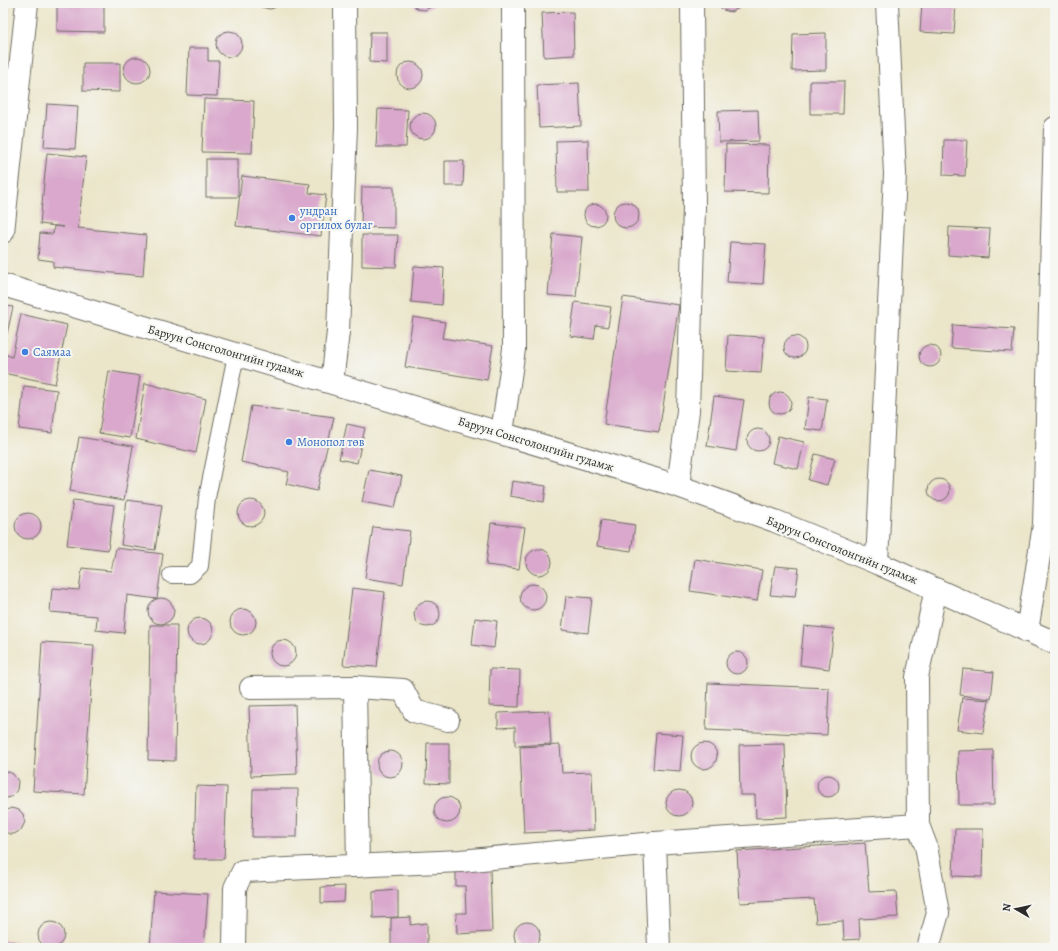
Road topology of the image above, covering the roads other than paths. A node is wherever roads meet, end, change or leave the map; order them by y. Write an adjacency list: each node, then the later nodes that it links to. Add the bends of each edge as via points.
1 (27, 3): 7 (street)
2 (345, 3): 10 (street, via 346,127 338,332)
3 (514, 3): 11 (street, via 514,349)
4 (692, 3): 12 (street, via 694,207 688,411)
5 (887, 3): 13 (street, via 895,174)
6 (1055, 128): 16 (street, via 1044,525)
7 (3, 232)
8 (3, 285): 9 (street, Баруун Сонсголонгийн гудамж)
9 (236, 355): 10 (street, Баруун Сонсголонгийн гудамж); 14 (lane, via 207,498 200,566 190,575)
10 (332, 382): 11 (street, Баруун Сонсголонгийн гудамж)
11 (502, 433): 12 (street, Баруун Сонсголонгийн гудамж)
12 (678, 486): 13 (street, Баруун Сонсголонгийн гудамж, via 775,521)
13 (877, 563): 15 (street, Баруун Сонсголонгийн гудамж)
14 (171, 575)
15 (936, 589): 16 (street, Баруун Сонсголонгийн гудамж); 21 (street, via 917,677)
16 (1028, 631): 17 (street, Баруун Сонсголонгийн гудамж)
17 (1055, 643)
18 (251, 688): 19 (street)
19 (355, 688): 20 (street, via 403,690 414,711); 23 (street)
20 (448, 720)
21 (918, 825): 22 (street); 26 (street, via 926,846 938,914)
22 (655, 842): 23 (street, via 460,861); 25 (street)
23 (358, 866): 24 (street, via 243,871 236,888)
24 (234, 948)
25 (659, 948)
26 (928, 948)

